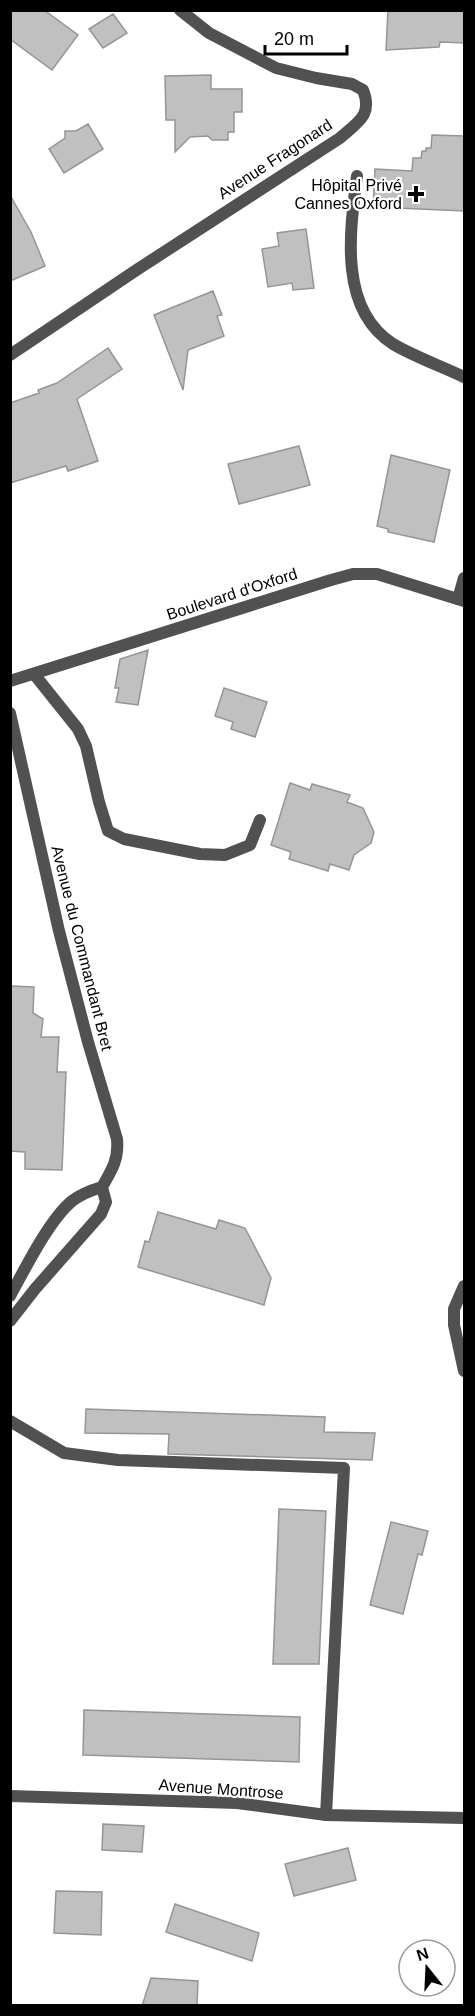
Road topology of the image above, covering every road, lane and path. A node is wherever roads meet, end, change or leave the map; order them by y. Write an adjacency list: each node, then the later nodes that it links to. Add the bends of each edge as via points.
1 (180, 10): 3 (street, Avenue Fragonard, via 209,33 276,68 352,84 363,90 366,111 340,138)
2 (357, 176): 4 (street, via 350,251 354,284 365,311 375,328 392,343)
3 (10, 355)
4 (465, 377)
5 (465, 578): 6 (street)
6 (461, 600): 7 (street, Boulevard d'Oxford, via 377,574 353,574)
7 (34, 674): 8 (street, Boulevard d'Oxford); 10 (street, via 78,729 108,831 124,839 225,855 250,845)
8 (10, 681)
9 (10, 713): 11 (street, Avenue du Commandant Bret, via 65,954 117,1139 116,1163)
10 (260, 820)
11 (102, 1187): 13 (street, via 72,1201 60,1215); 14 (street, Avenue du Commandant Bret, via 106,1202 101,1214)
12 (465, 1286): 15 (street, via 454,1309 454,1324)
13 (10, 1296)
14 (10, 1321)
15 (465, 1371)
16 (10, 1421): 18 (street, via 64,1453 118,1460 344,1468)
17 (10, 1796): 18 (street, Avenue Montrose, via 237,1803)
18 (326, 1815): 19 (street, Avenue Montrose)
19 (465, 1818)

